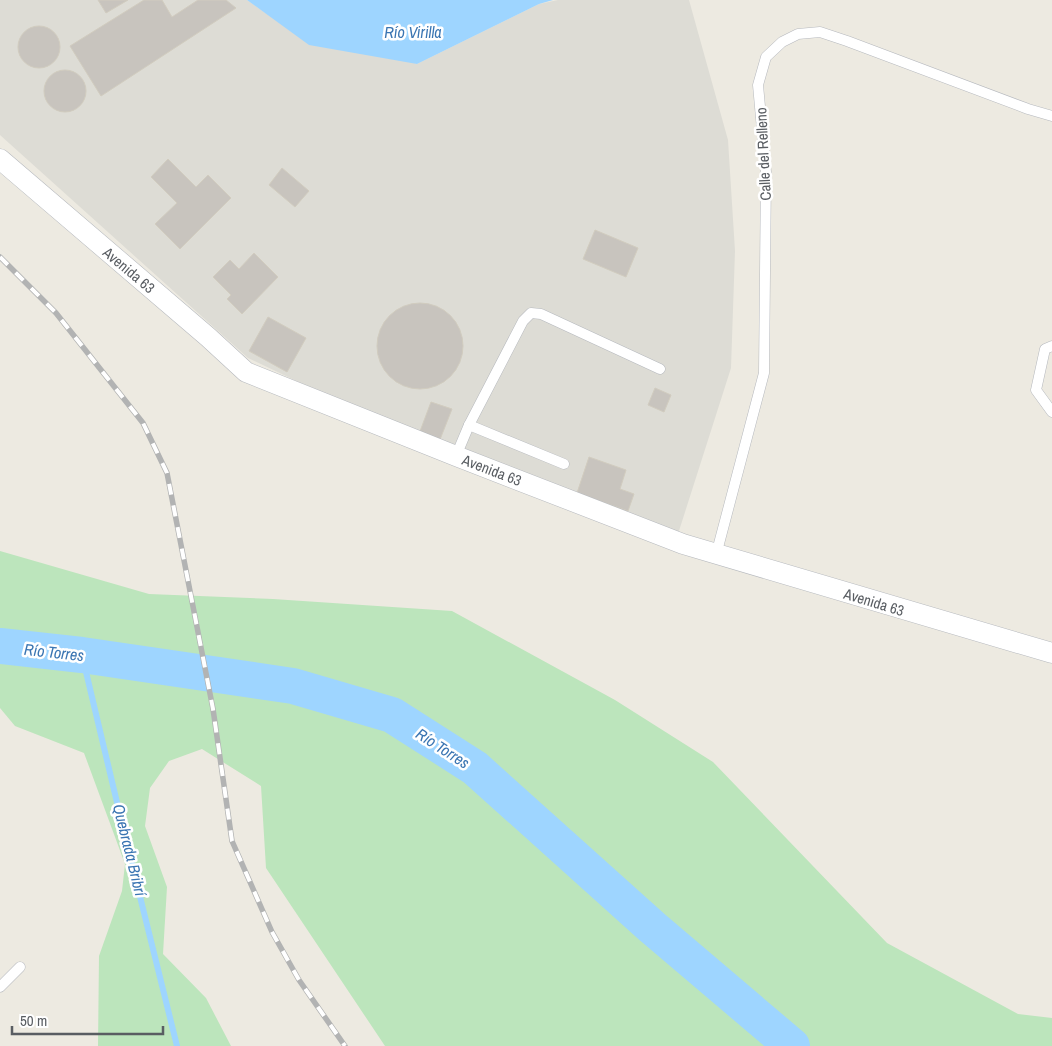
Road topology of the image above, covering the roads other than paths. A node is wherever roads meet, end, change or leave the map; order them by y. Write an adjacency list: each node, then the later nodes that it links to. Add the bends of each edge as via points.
1 (1052, 116): 9 (lane, Calle del Relleno, via 820,32 798,34 782,42 766,57 758,84 766,172 764,373)
2 (0, 159): 7 (street, Avenida 63, via 246,372)
3 (1052, 346): 5 (lane, via 1045,349 1036,390)
4 (660, 370): 6 (lane, via 541,314 531,313 523,321)
5 (1052, 412)
6 (469, 425): 7 (lane); 8 (lane)
7 (456, 456): 9 (street, Avenida 63)
8 (564, 464)
9 (716, 555): 10 (street, Avenida 63)
10 (1052, 653)
11 (20, 967): 12 (lane)
12 (0, 987)

